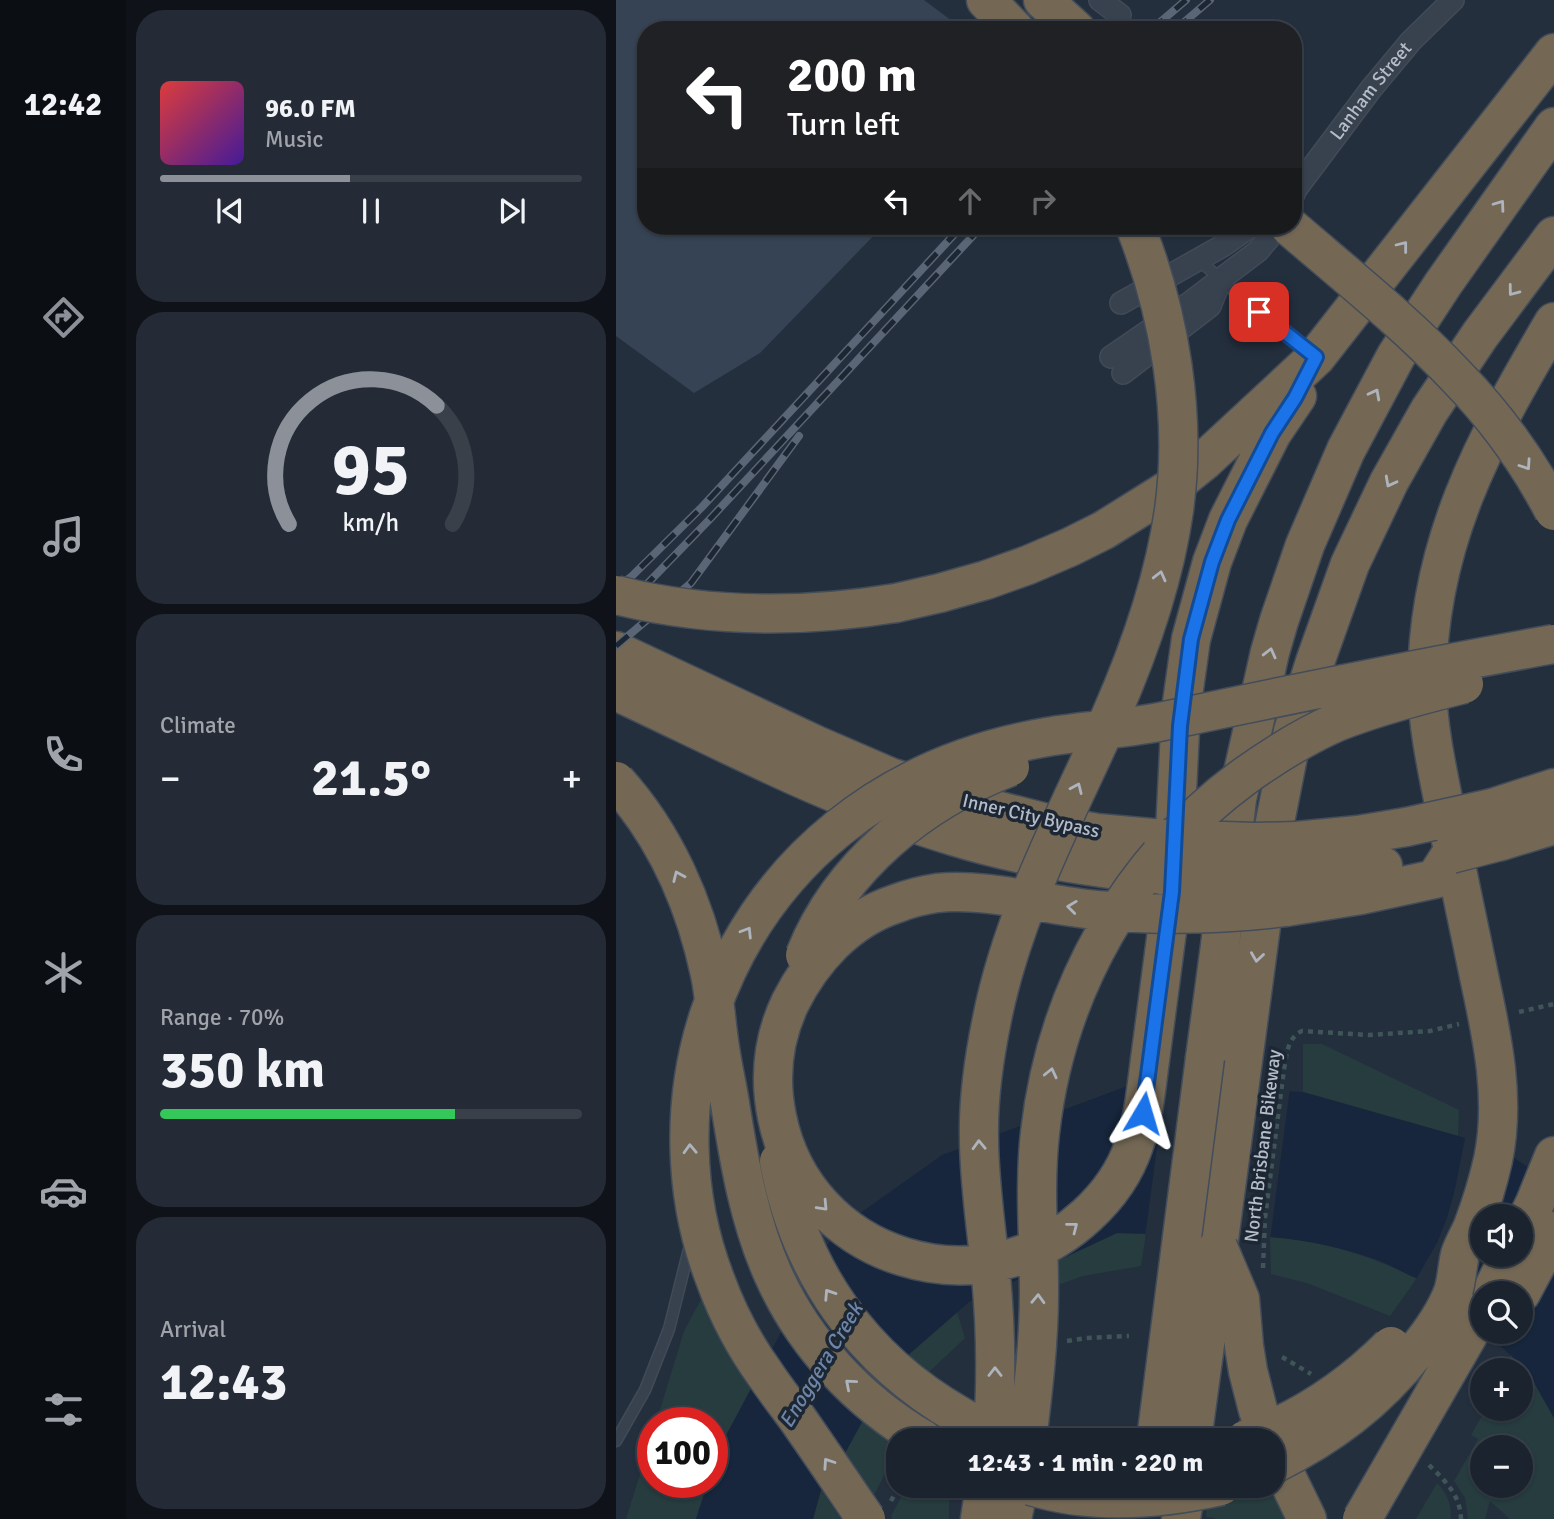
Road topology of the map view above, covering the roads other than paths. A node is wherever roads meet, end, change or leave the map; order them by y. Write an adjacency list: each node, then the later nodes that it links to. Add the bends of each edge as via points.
1 (986, 0): 6 (highway)
2 (1043, 0): 7 (highway)
3 (1100, 0): 5 (street)
4 (1453, 0): 10 (street, Lanham Street, via 1410,41 1371,89)
5 (1120, 15)
6 (1006, 21)
7 (1066, 21)
8 (1554, 53): 20 (highway, one-way to 8)
9 (1554, 127): 49 (highway, one-way to 9, bridge, via 1237,799 1279,621 1305,545 1346,450 1396,356)
10 (1302, 188)
11 (1302, 211): 22 (highway, one-way to 22, bridge, via 1402,325 1458,378 1508,439)
12 (1138, 235): 47 (highway, one-way to 12, bridge, via 994,1324 979,1138 992,1018 1032,890 1143,634 1167,552 1174,509 1178,416 1170,352 1153,276)
13 (1238, 235): 16 (street)
14 (1271, 235): 17 (street)
15 (1554, 236): 40 (highway, one-way to 40, via 1429,411 1350,564 1328,621 1293,731 1268,857)
16 (1199, 260): 17 (lane); 18 (street)
17 (1220, 279): 20 (lane); 21 (street)
18 (1121, 303)
19 (1554, 322): 41 (highway, bridge, via 1539,359 1483,450 1466,489 1449,535 1432,614 1427,689 1431,736 1498,1089 1493,1159)
20 (1316, 357): 23 (highway, bridge, via 1168,490 1104,530 997,576 896,603 829,612 743,613); 35 (highway, one-way to 20, bridge, via 1239,913 1159,915 935,893 893,904 854,925 834,941 798,986 779,1031 774,1101 784,1144 796,1169 812,1194 862,1238 919,1262 951,1266 980,1265 1031,1252 1078,1224 1110,1190 1134,1145 1143,1113 1150,1060 1172,892 1181,710 1191,639 1228,520)
21 (1117, 365)
22 (1554, 511)
23 (616, 595)
24 (1554, 644): 28 (highway, bridge)
25 (616, 651): 29 (highway, Inner City Bypass)
26 (1554, 665): 48 (highway, one-way to 26, bridge, via 1039,1296 1038,1175 1044,1102 1074,995 1124,902 1161,854 1210,803 1296,743 1336,723 1407,699)
27 (616, 691): 29 (highway, Inner City Bypass)
28 (1142, 726): 46 (highway, one-way to 28, bridge, via 960,1416 907,1380 860,1336 821,1281 785,1192 776,1144 772,1110 779,1037 817,929 847,883 906,823 985,776); 61 (highway, one-way to 28, bridge, via 747,1346 714,1277 701,1236 691,1166 691,1098 696,1062 719,988 743,938 775,891 818,846 872,803 930,772 1002,747)
29 (808, 761): 35 (highway, Inner City Bypass, bridge, via 913,823 1036,857 1094,868 1162,857 1224,879)
30 (616, 781): 45 (highway, one-way to 30, bridge, via 839,1375 801,1325 773,1274 751,1212 737,1149 703,943 663,845)
31 (1554, 788): 32 (highway, Inner City Bypass)
32 (1497, 825): 33 (highway, Inner City Bypass); 34 (highway, Inner City Bypass, bridge); 34 (highway, Inner City Bypass, bridge, via 1451,854)
33 (1554, 825)
34 (1412, 857): 35 (highway, Inner City Bypass, via 1361,870)
35 (1291, 875)
36 (1554, 1156): 38 (highway)
37 (703, 1195): 53 (lane, via 669,1329 645,1390)
38 (1533, 1207)
39 (1554, 1231): 42 (highway)
40 (1218, 1247): 50 (highway, bridge); 51 (highway, bridge, via 1240,1299 1248,1371)
41 (1460, 1256): 52 (highway, bridge, via 1418,1314 1373,1364); 54 (highway, bridge, via 1454,1291 1441,1316 1394,1378 1325,1436)
42 (1527, 1281)
43 (1470, 1332): 68 (highway, bridge)
44 (1493, 1344): 69 (highway)
45 (904, 1428)
46 (987, 1428)
47 (993, 1428)
48 (1028, 1428)
49 (1158, 1428)
50 (1194, 1428)
51 (1264, 1428)
52 (1277, 1428)
53 (616, 1441)
54 (1285, 1452)
55 (1285, 1477): 67 (highway)
56 (983, 1498): 62 (highway)
57 (1016, 1498): 63 (highway)
58 (1137, 1498): 64 (highway)
59 (1152, 1498): 65 (highway)
60 (1184, 1498): 66 (highway)
61 (866, 1519)
62 (980, 1519)
63 (1012, 1519)
64 (1133, 1519)
65 (1149, 1519)
66 (1181, 1519)
67 (1307, 1519)
68 (1362, 1519)
69 (1393, 1519)

